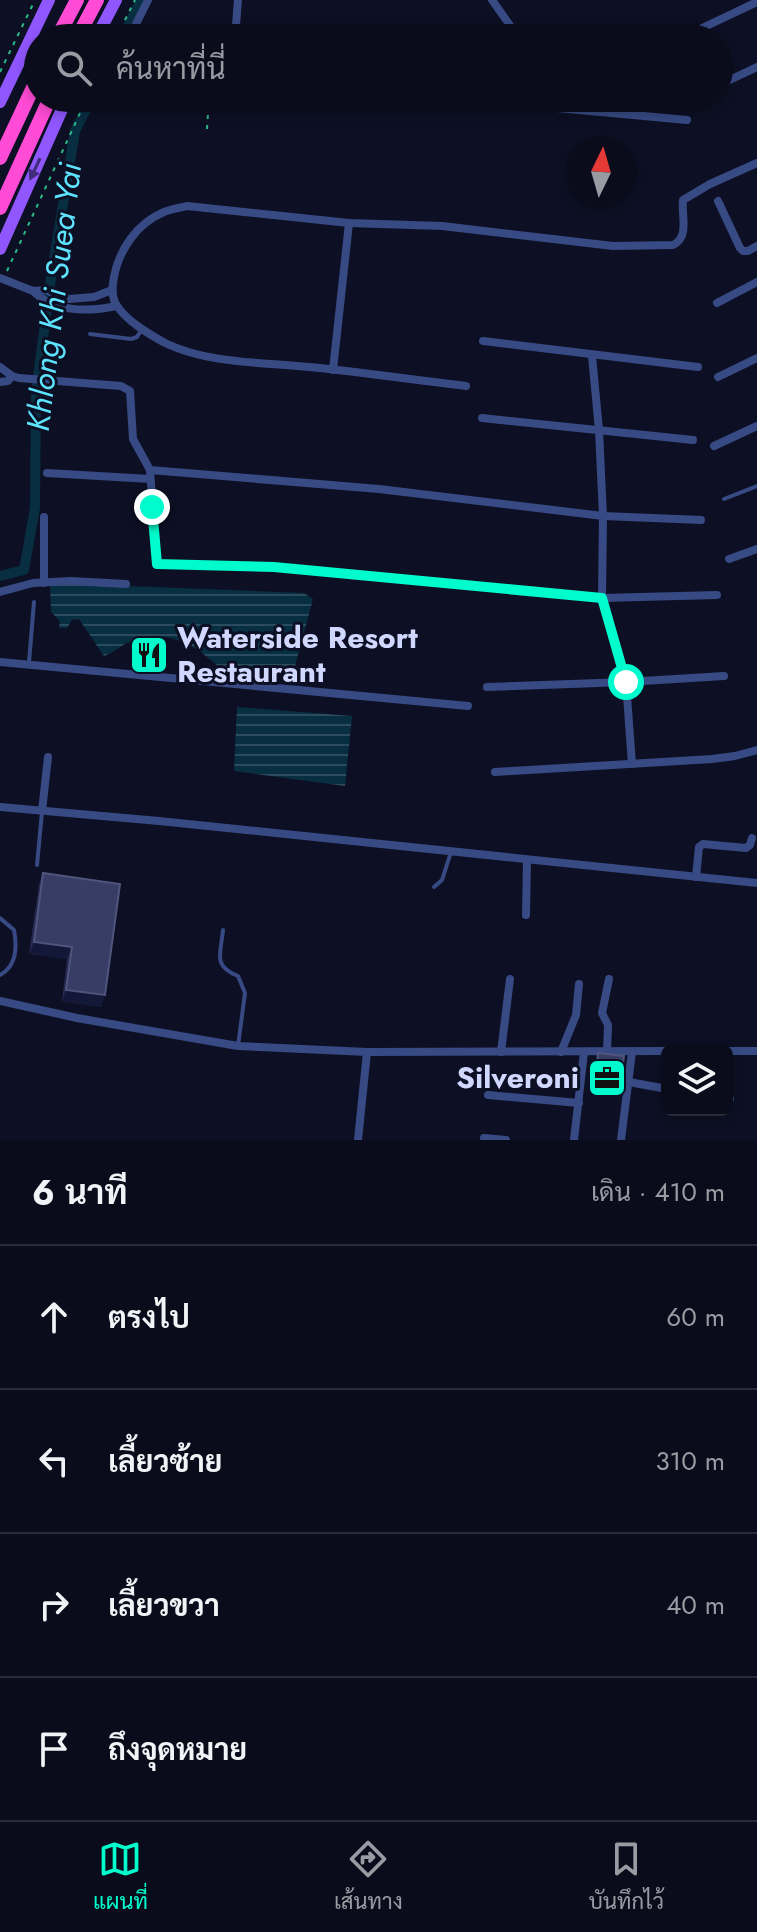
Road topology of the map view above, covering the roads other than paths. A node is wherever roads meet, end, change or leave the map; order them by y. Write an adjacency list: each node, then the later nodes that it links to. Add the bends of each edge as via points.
1 (49, 0): 9 (main road)
2 (77, 0): 10 (highway)
3 (97, 0): 11 (highway)
4 (116, 0): 12 (main road)
5 (148, 0): 13 (street)
6 (238, 0): 14 (street)
7 (492, 0): 15 (street)
8 (757, 2): 16 (street)
9 (37, 24)
10 (64, 24)
11 (84, 24)
12 (103, 24)
13 (136, 24)
14 (236, 24)
15 (509, 24)
16 (711, 24)
17 (24, 52): 20 (main road)
18 (757, 67): 19 (street)
19 (733, 78)
20 (0, 102)
21 (24, 107): 26 (highway)
22 (44, 112): 29 (highway)
23 (61, 112): 32 (main road, one-way to 32)
24 (615, 112): 25 (street)
25 (687, 120)
26 (0, 158)
27 (757, 163): 30 (street, via 683,200 684,236 673,245 613,246 442,226)
28 (718, 201): 31 (street, via 740,248)
29 (0, 208)
30 (349, 223): 35 (street, via 187,206 164,212 126,244); 46 (street)
31 (757, 246)
32 (0, 249)
33 (1, 280): 36 (street)
34 (757, 282): 37 (street)
35 (112, 290): 36 (street, via 79,299); 38 (street)
36 (33, 291): 38 (street, via 68,309)
37 (717, 303)
38 (117, 306): 39 (street)
39 (142, 329): 40 (lane, via 131,339); 46 (street, via 196,354)
40 (90, 334)
41 (483, 341): 42 (street)
42 (592, 356): 45 (street); 53 (street)
43 (757, 358): 48 (street)
44 (0, 367): 47 (street)
45 (698, 367)
46 (333, 370): 50 (street)
47 (12, 376): 49 (street); 57 (street, via 130,391 133,439)
48 (718, 377)
49 (0, 382)
50 (466, 386)
51 (482, 418): 53 (street)
52 (757, 426): 55 (street)
53 (599, 430): 54 (street); 60 (street)
54 (693, 440)
55 (714, 446)
56 (47, 473): 57 (street)
57 (150, 474): 60 (street, via 379,489); 69 (street, via 157,564 274,567)
58 (757, 486): 59 (lane)
59 (724, 499)
60 (603, 516): 62 (street); 69 (street)
61 (44, 517): 65 (street)
62 (701, 520)
63 (757, 549): 64 (street)
64 (729, 559)
65 (44, 583): 66 (street); 67 (street)
66 (126, 584)
67 (0, 592)
68 (717, 595): 69 (street)
69 (602, 598): 74 (street)
70 (34, 602): 72 (lane)
71 (0, 662): 72 (street)
72 (29, 665): 76 (street)
73 (724, 676): 74 (street)
74 (626, 682): 75 (street); 79 (street)
75 (487, 687)
76 (468, 706)
77 (757, 750): 79 (street)
78 (48, 757): 82 (street)
79 (632, 764): 80 (street)
80 (495, 772)
81 (0, 807): 82 (street)
82 (42, 811): 84 (street); 86 (lane)
83 (752, 838): 87 (street, via 746,848 703,844)
84 (451, 852): 85 (street); 89 (lane, via 442,880)
85 (527, 860): 87 (street); 90 (street)
86 (37, 865)
87 (696, 877): 88 (street)
88 (757, 883)
89 (434, 887)
90 (526, 915)
91 (0, 918): 93 (lane, via 14,930 16,946 7,971)
92 (223, 930): 98 (lane, via 220,963 238,976 245,993)
93 (0, 975)
94 (510, 979): 103 (street)
95 (609, 979): 106 (street, via 602,1013 608,1025)
96 (579, 984): 104 (street, via 576,1015)
97 (0, 1001): 98 (street)
98 (238, 1046): 102 (street)
99 (661, 1051): 107 (street)
100 (733, 1051): 101 (street)
101 (757, 1051)
102 (367, 1052): 103 (street); 113 (street)
103 (501, 1052): 104 (street)
104 (561, 1052): 105 (street)
105 (584, 1052): 106 (street); 111 (street)
106 (607, 1052): 107 (street)
107 (632, 1052): 108 (street)
108 (629, 1082): 109 (street); 116 (street)
109 (661, 1088)
110 (488, 1095): 111 (street)
111 (579, 1103): 115 (street)
112 (484, 1138): 114 (street)
113 (358, 1140)
114 (506, 1140)
115 (574, 1140)
116 (621, 1140)

